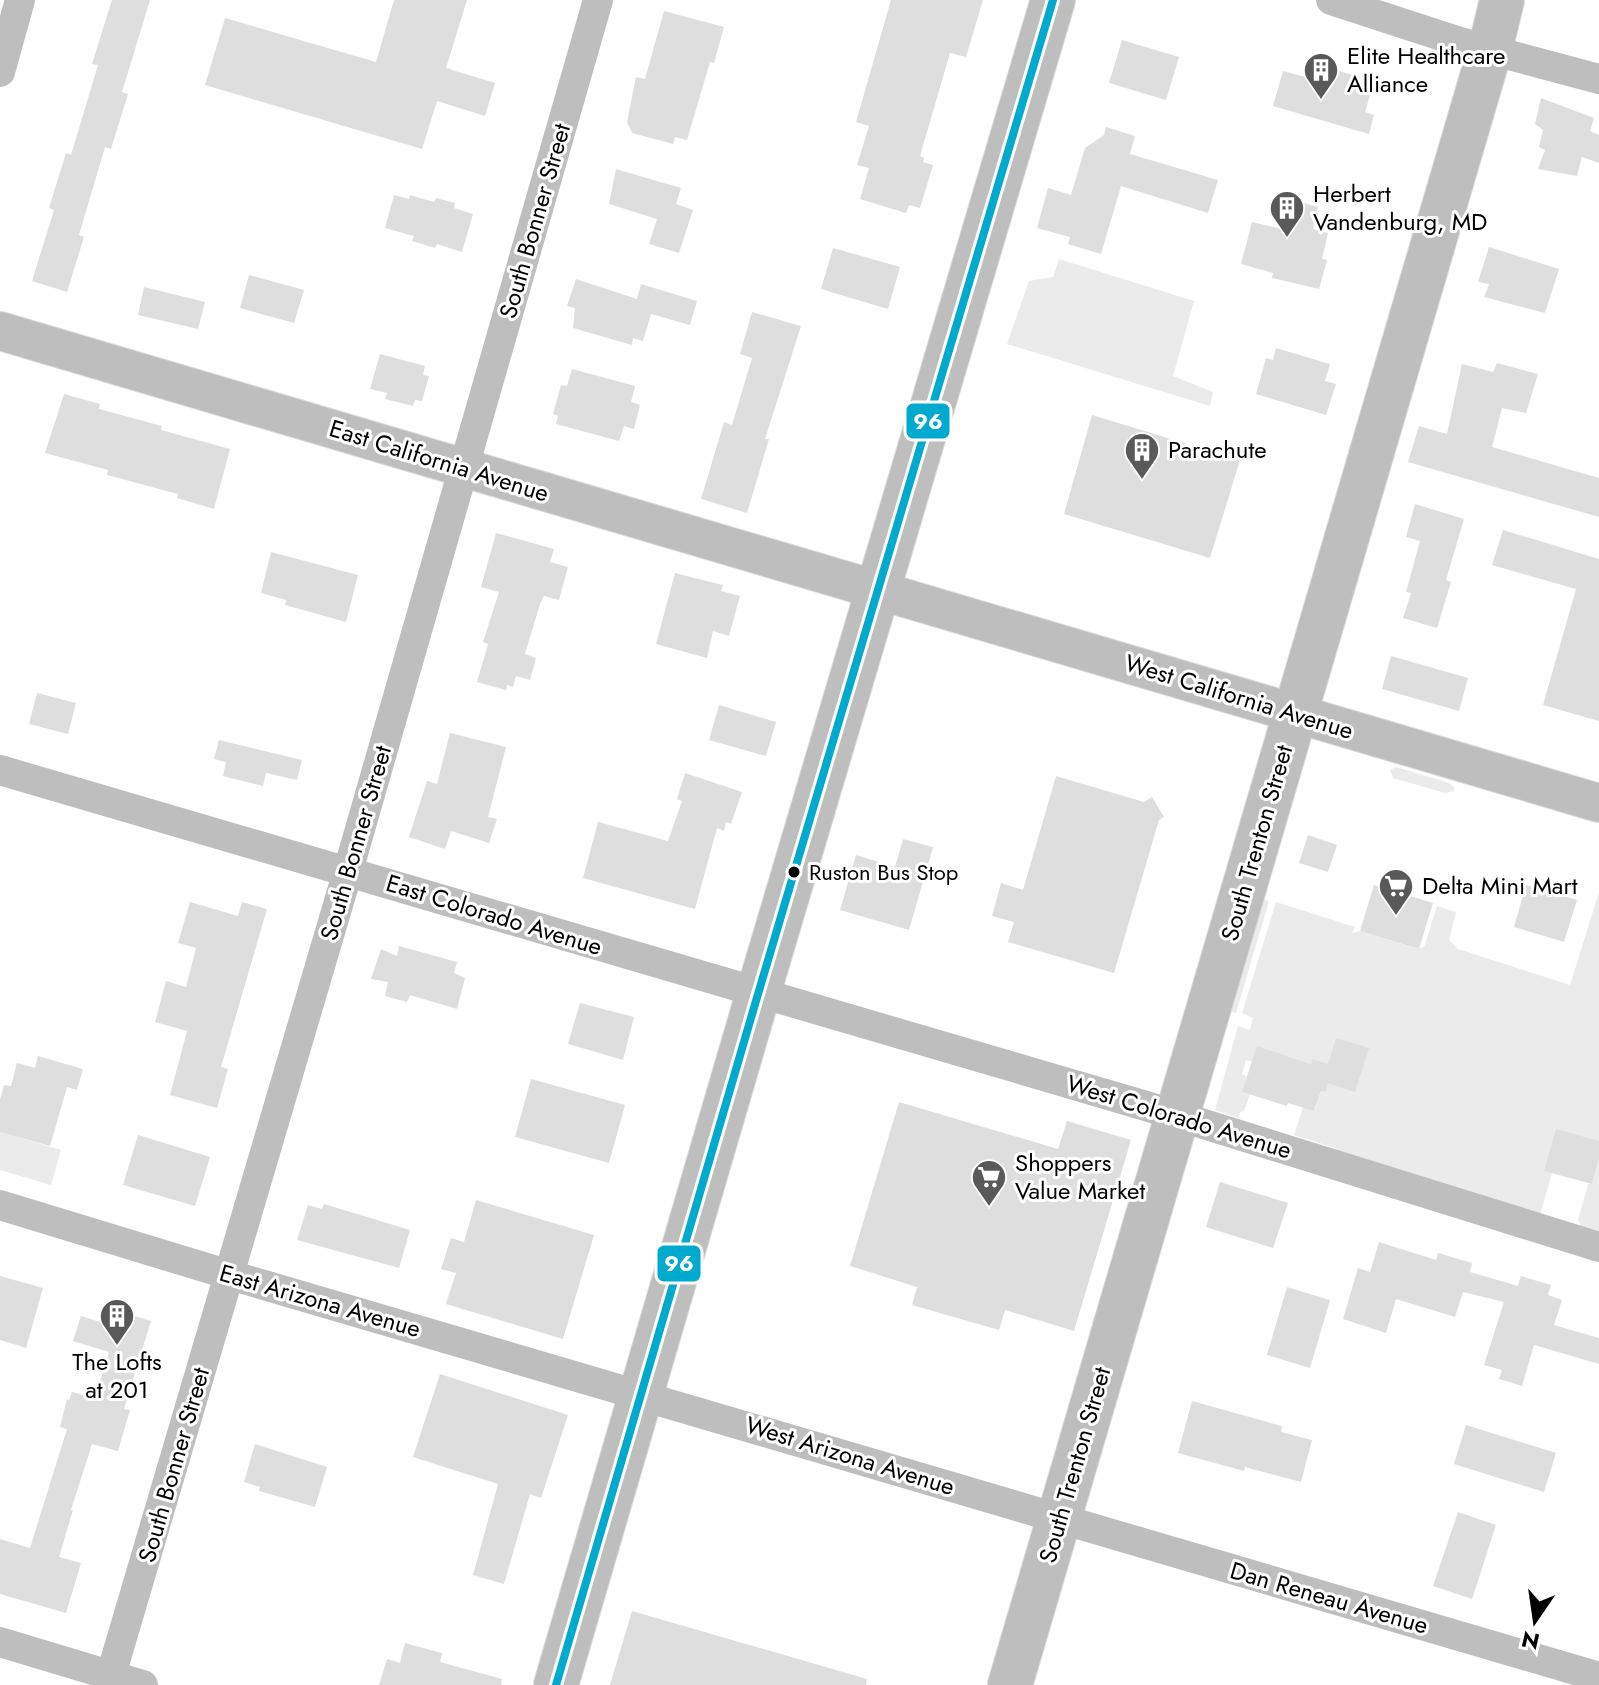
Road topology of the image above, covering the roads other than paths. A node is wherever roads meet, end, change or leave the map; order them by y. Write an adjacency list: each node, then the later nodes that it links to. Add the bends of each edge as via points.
1 (20, 0): 7 (street)
2 (598, 0): 10 (street, South Bonner Street)
3 (1053, 0): 11 (highway)
4 (1331, 0): 6 (street)
5 (1502, 0): 6 (highway, South Trenton Street)
6 (1490, 50): 8 (street); 12 (highway, South Trenton Street)
7 (0, 72)
8 (1599, 79)
9 (0, 331): 10 (main road, East California Avenue)
10 (464, 469): 11 (main road, East California Avenue); 15 (street, South Bonner Street)
11 (878, 591): 12 (main road, West California Avenue); 16 (highway)
12 (1296, 714): 14 (main road, West California Avenue); 17 (highway, South Trenton Street)
13 (0, 770): 15 (street, East Colorado Avenue)
14 (1599, 803)
15 (348, 871): 16 (street, East Colorado Avenue); 20 (street, South Bonner Street)
16 (758, 994): 17 (street, West Colorado Avenue); 21 (highway)
17 (1178, 1116): 19 (street, West Colorado Avenue); 22 (highway, South Trenton Street)
18 (0, 1205): 20 (street, East Arizona Avenue)
19 (1599, 1247)
20 (230, 1275): 21 (street, East Arizona Avenue); 25 (street, South Bonner Street)
21 (641, 1394): 22 (street, West Arizona Avenue); 27 (highway)
22 (1059, 1519): 24 (street, Dan Reneau Avenue); 28 (highway, South Trenton Street)
23 (0, 1642): 25 (street)
24 (1599, 1677)
25 (109, 1680): 26 (street)
26 (143, 1685)
27 (556, 1685)
28 (1010, 1685)

